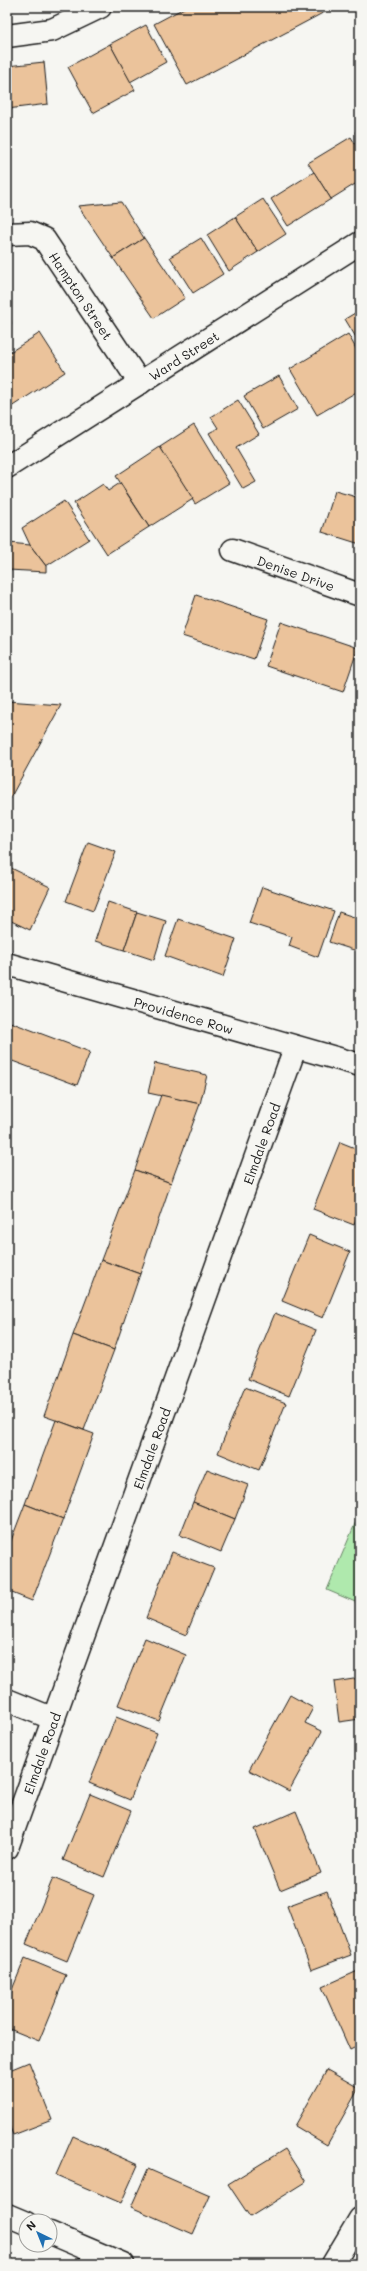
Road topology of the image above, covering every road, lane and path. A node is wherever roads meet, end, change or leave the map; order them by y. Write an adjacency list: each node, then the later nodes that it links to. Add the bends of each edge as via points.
1 (100, 7): 2 (street, via 52,30)
2 (7, 33)
3 (7, 234): 5 (street, Hampton Street, via 30,233 44,239)
4 (360, 243): 5 (street, Ward Street)
5 (140, 383): 6 (street, Ward Street)
6 (7, 467)
7 (233, 550): 8 (street, Denise Drive)
8 (360, 595)
9 (7, 964): 10 (street, Providence Row)
10 (295, 1048): 11 (street, Providence Row); 13 (street, Elmdale Road)
11 (360, 1065)
12 (7, 1700): 13 (street)
13 (54, 1719): 14 (street, Elmdale Road)
14 (7, 1848)
15 (7, 2216): 17 (street)
16 (360, 2219): 20 (street)
17 (18, 2220)
18 (58, 2236): 19 (street)
19 (123, 2264)
20 (333, 2264)

